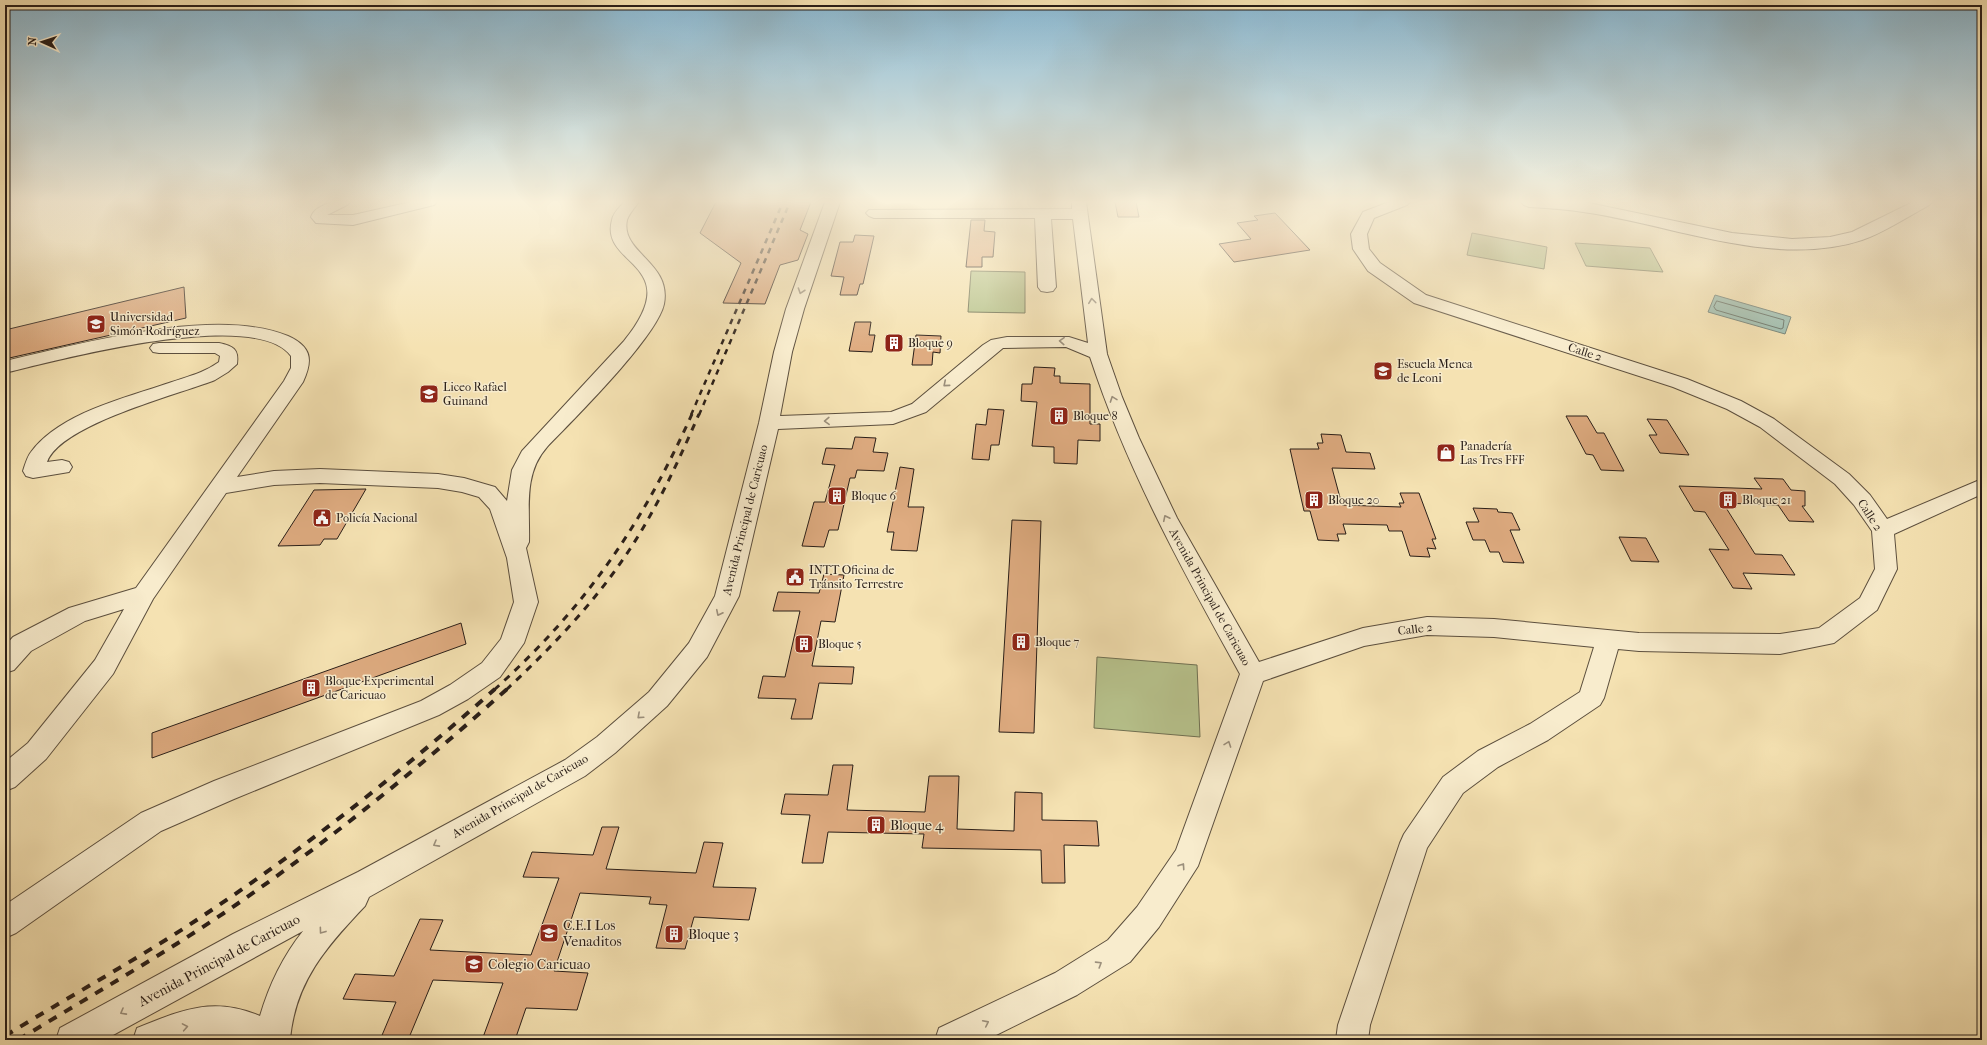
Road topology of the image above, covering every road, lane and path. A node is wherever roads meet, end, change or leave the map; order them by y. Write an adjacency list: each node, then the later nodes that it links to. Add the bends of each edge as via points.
1 (629, 251): 15 (street, via 654,277 658,289 655,306 634,339 531,454 522,469)
2 (815, 251): 10 (street, Avenida Principal de Caricuao, one-way to 10, via 783,352)
3 (1045, 251): 6 (street)
4 (1085, 251): 8 (street, Avenida Principal de Caricuao, one-way to 4)
5 (1362, 251): 14 (street, Calle 2, via 1374,267 1420,299 1680,383 1734,405 1767,423 1842,479 1862,500)
6 (1047, 287)
7 (117, 343): 9 (street); 11 (street, via 142,348 219,348 229,354 228,364 218,372 71,427 42,450 33,471); 13 (street, via 182,333 235,330 259,333 282,340 290,344 300,356 300,368 293,382)
8 (1098, 354): 10 (street, one-way to 10, via 1078,344 1064,341 997,344 919,408 900,416); 19 (street, Avenida Principal de Caricuao, one-way to 8, via 1182,551 1134,453)
9 (5, 367)
10 (769, 423): 21 (street, Avenida Principal de Caricuao, one-way to 21, via 727,596 698,650 658,699 606,746 575,768)
11 (62, 467)
12 (1982, 486): 14 (street)
13 (218, 487): 15 (street, via 274,478 320,476 464,484 487,492 500,506); 16 (street)
14 (1883, 530): 17 (street, Calle 2, via 1886,569 1869,604 1825,636 1780,644)
15 (518, 558): 22 (street, via 526,602 512,643 491,670 430,708 224,790 151,822)
16 (144, 594): 18 (street, via 77,614 22,644); 20 (street, via 104,667 37,751)
17 (1608, 640): 19 (street, Calle 2, via 1494,628 1427,626 1362,637); 28 (street, via 1590,698 1540,732 1488,759 1453,785 1414,843 1354,1025)
18 (5, 663)
19 (1253, 674): 27 (street, Avenida Principal de Caricuao, one-way to 19, via 1066,984 1119,951 1148,916 1188,857)
20 (5, 780)
21 (368, 882): 23 (street, Avenida Principal de Caricuao, one-way to 23, via 244,945); 26 (street, Avenida Principal de Caricuao, one-way to 26, via 324,928 291,977 279,1006 274,1026)
22 (5, 923)
23 (72, 1040)
24 (149, 1040): 25 (street, one-way to 25, via 179,1028 212,1023 240,1023 259,1030)
25 (268, 1040)
26 (274, 1040)
27 (951, 1040)
28 (1352, 1040)

